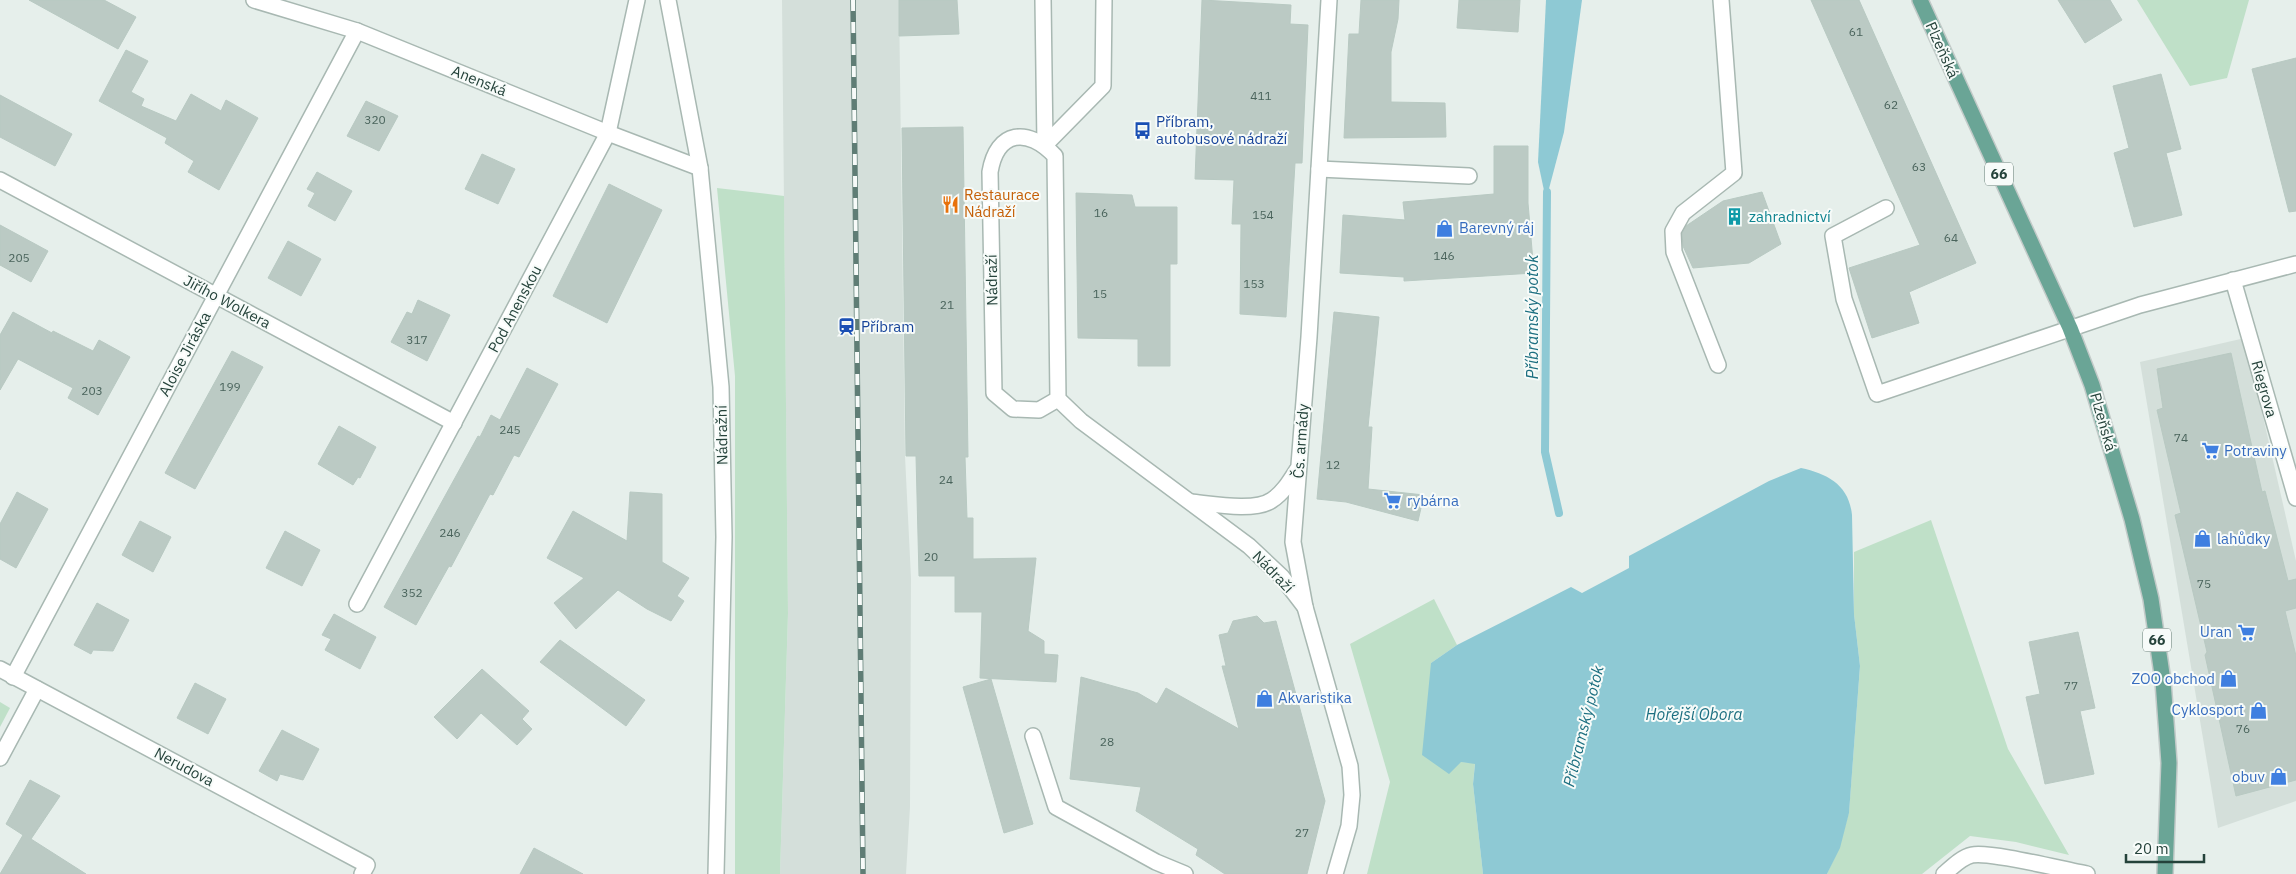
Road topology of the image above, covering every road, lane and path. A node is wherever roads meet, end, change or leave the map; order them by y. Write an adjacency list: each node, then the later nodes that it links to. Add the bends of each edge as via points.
1 (254, 0): 9 (street, Anenská)
2 (637, 0): 10 (street, Pod Anenskou)
3 (668, 0): 12 (street, Nádražní)
4 (1043, 0): 11 (street)
5 (1104, 0): 11 (street, via 1103,86)
6 (1329, 0): 13 (street, Čs. armády)
7 (1721, 0): 21 (street, via 1734,173 1683,214 1673,231 1674,252)
8 (1920, 0): 20 (main road, Plzeňská / 66)
9 (357, 31): 10 (street, Anenská); 19 (street, Aloise Jiráska)
10 (608, 133): 12 (street, Anenská); 23 (street, Pod Anenskou)
11 (1045, 145): 22 (street, via 1055,156 1057,174); 22 (street, Nádraží, via 1025,136 1012,138 1000,146 992,161 994,393 1013,409 1039,410)
12 (700, 168): 35 (street, Nádražní, via 721,386 724,537)
13 (1319, 169): 14 (street); 24 (street, Čs. armády)
14 (1469, 176)
15 (0, 180): 19 (street, Jiřího Wolkera)
16 (1886, 208): 20 (street, via 1833,236 1844,299 1877,394)
17 (2296, 264): 18 (street)
18 (2233, 280): 20 (street); 25 (street, Riegrova)
19 (216, 296): 23 (street, Jiřího Wolkera); 29 (street, Aloise Jiráska)
20 (2070, 328): 40 (main road, Plzeňská / 66, via 2092,385 2132,519 2151,599 2163,681 2169,763)
21 (1718, 365)
22 (1058, 399): 26 (street, Nádraží, via 1081,421)
23 (454, 423): 27 (street, Pod Anenskou)
24 (1298, 469): 26 (street, via 1272,501 1260,506); 28 (street, Čs. armády, via 1293,542)
25 (2296, 498)
26 (1191, 502): 28 (street, Nádraží, via 1266,561)
27 (358, 604)
28 (1305, 607): 37 (street, Čs. armády, via 1350,766 1352,795 1348,826)
29 (7, 673): 30 (street, Nerudova)
30 (37, 689): 32 (street); 34 (street, Nerudova)
31 (1033, 736): 33 (street, via 1056,807)
32 (0, 758)
33 (1155, 868): 36 (street)
34 (365, 870)
35 (716, 874)
36 (1185, 874)
37 (1335, 874)
38 (1944, 874): 39 (street, via 1973,855 1990,855)
39 (2087, 874)
40 (2165, 874)

